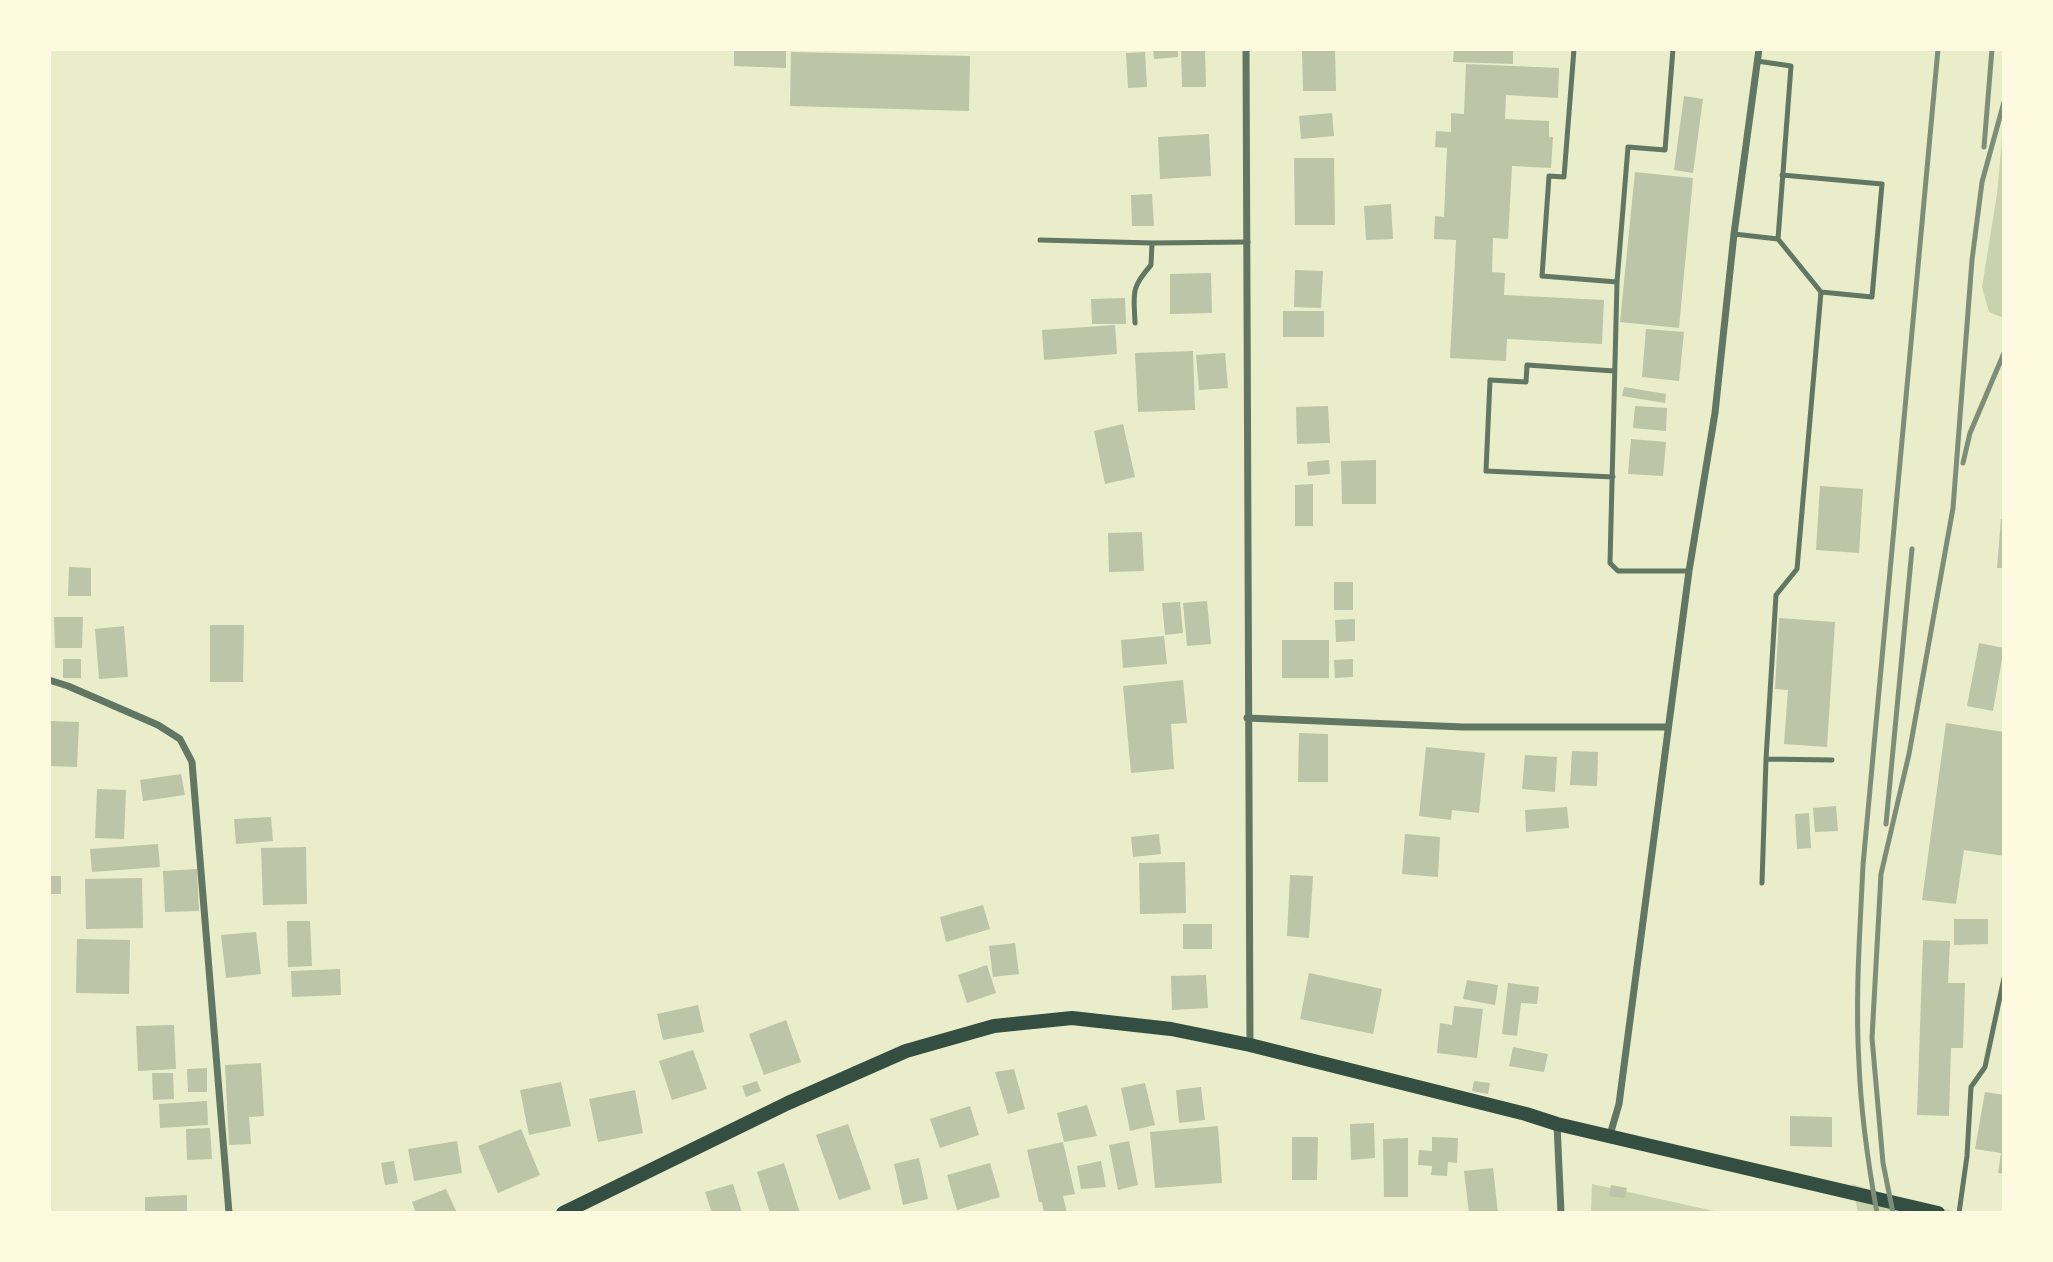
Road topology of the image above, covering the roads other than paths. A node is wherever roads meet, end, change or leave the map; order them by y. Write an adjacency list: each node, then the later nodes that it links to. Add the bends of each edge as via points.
1 (1246, 49): 10 (street)
2 (1574, 49): 12 (lane, via 1564,177 1549,176 1542,276)
3 (1674, 49): 12 (lane, via 1665,150 1628,147)
4 (1759, 49): 5 (street)
5 (1757, 61): 6 (lane, via 1791,66); 7 (street)
6 (1782, 175): 8 (lane); 13 (lane, via 1882,184 1872,297)
7 (1734, 234): 8 (lane); 17 (street, via 1715,413)
8 (1778, 239): 13 (lane)
9 (1040, 240): 11 (lane)
10 (1248, 242): 11 (lane); 19 (street)
11 (1152, 243): 14 (lane, via 1151,265 1134,286)
12 (1617, 282): 15 (lane)
13 (1821, 292): 21 (lane, via 1797,569 1776,595)
14 (1135, 323)
15 (1614, 371): 16 (lane); 16 (lane, via 1527,365 1526,382 1490,380 1486,471)
16 (1613, 477): 17 (lane, via 1610,563 1618,571)
17 (1689, 571): 20 (street)
18 (49, 680): 28 (street, via 158,725 180,738 192,762)
19 (1248, 718): 20 (street, via 1463,727); 25 (street)
20 (1668, 727): 27 (street, via 1619,1104)
21 (1766, 759): 22 (lane); 23 (lane)
22 (1832, 760)
23 (1762, 883)
24 (2004, 978): 32 (lane, via 1985,1067 1972,1087)
25 (1250, 1045): 26 (main road); 29 (main road, via 1171,1029 1072,1018 994,1026 895,1056)
26 (1557, 1124): 27 (main road); 30 (street)
27 (1611, 1135): 31 (main road)
28 (229, 1213)
29 (563, 1213)
30 (1561, 1213)
31 (1938, 1213)
32 (1959, 1213)

